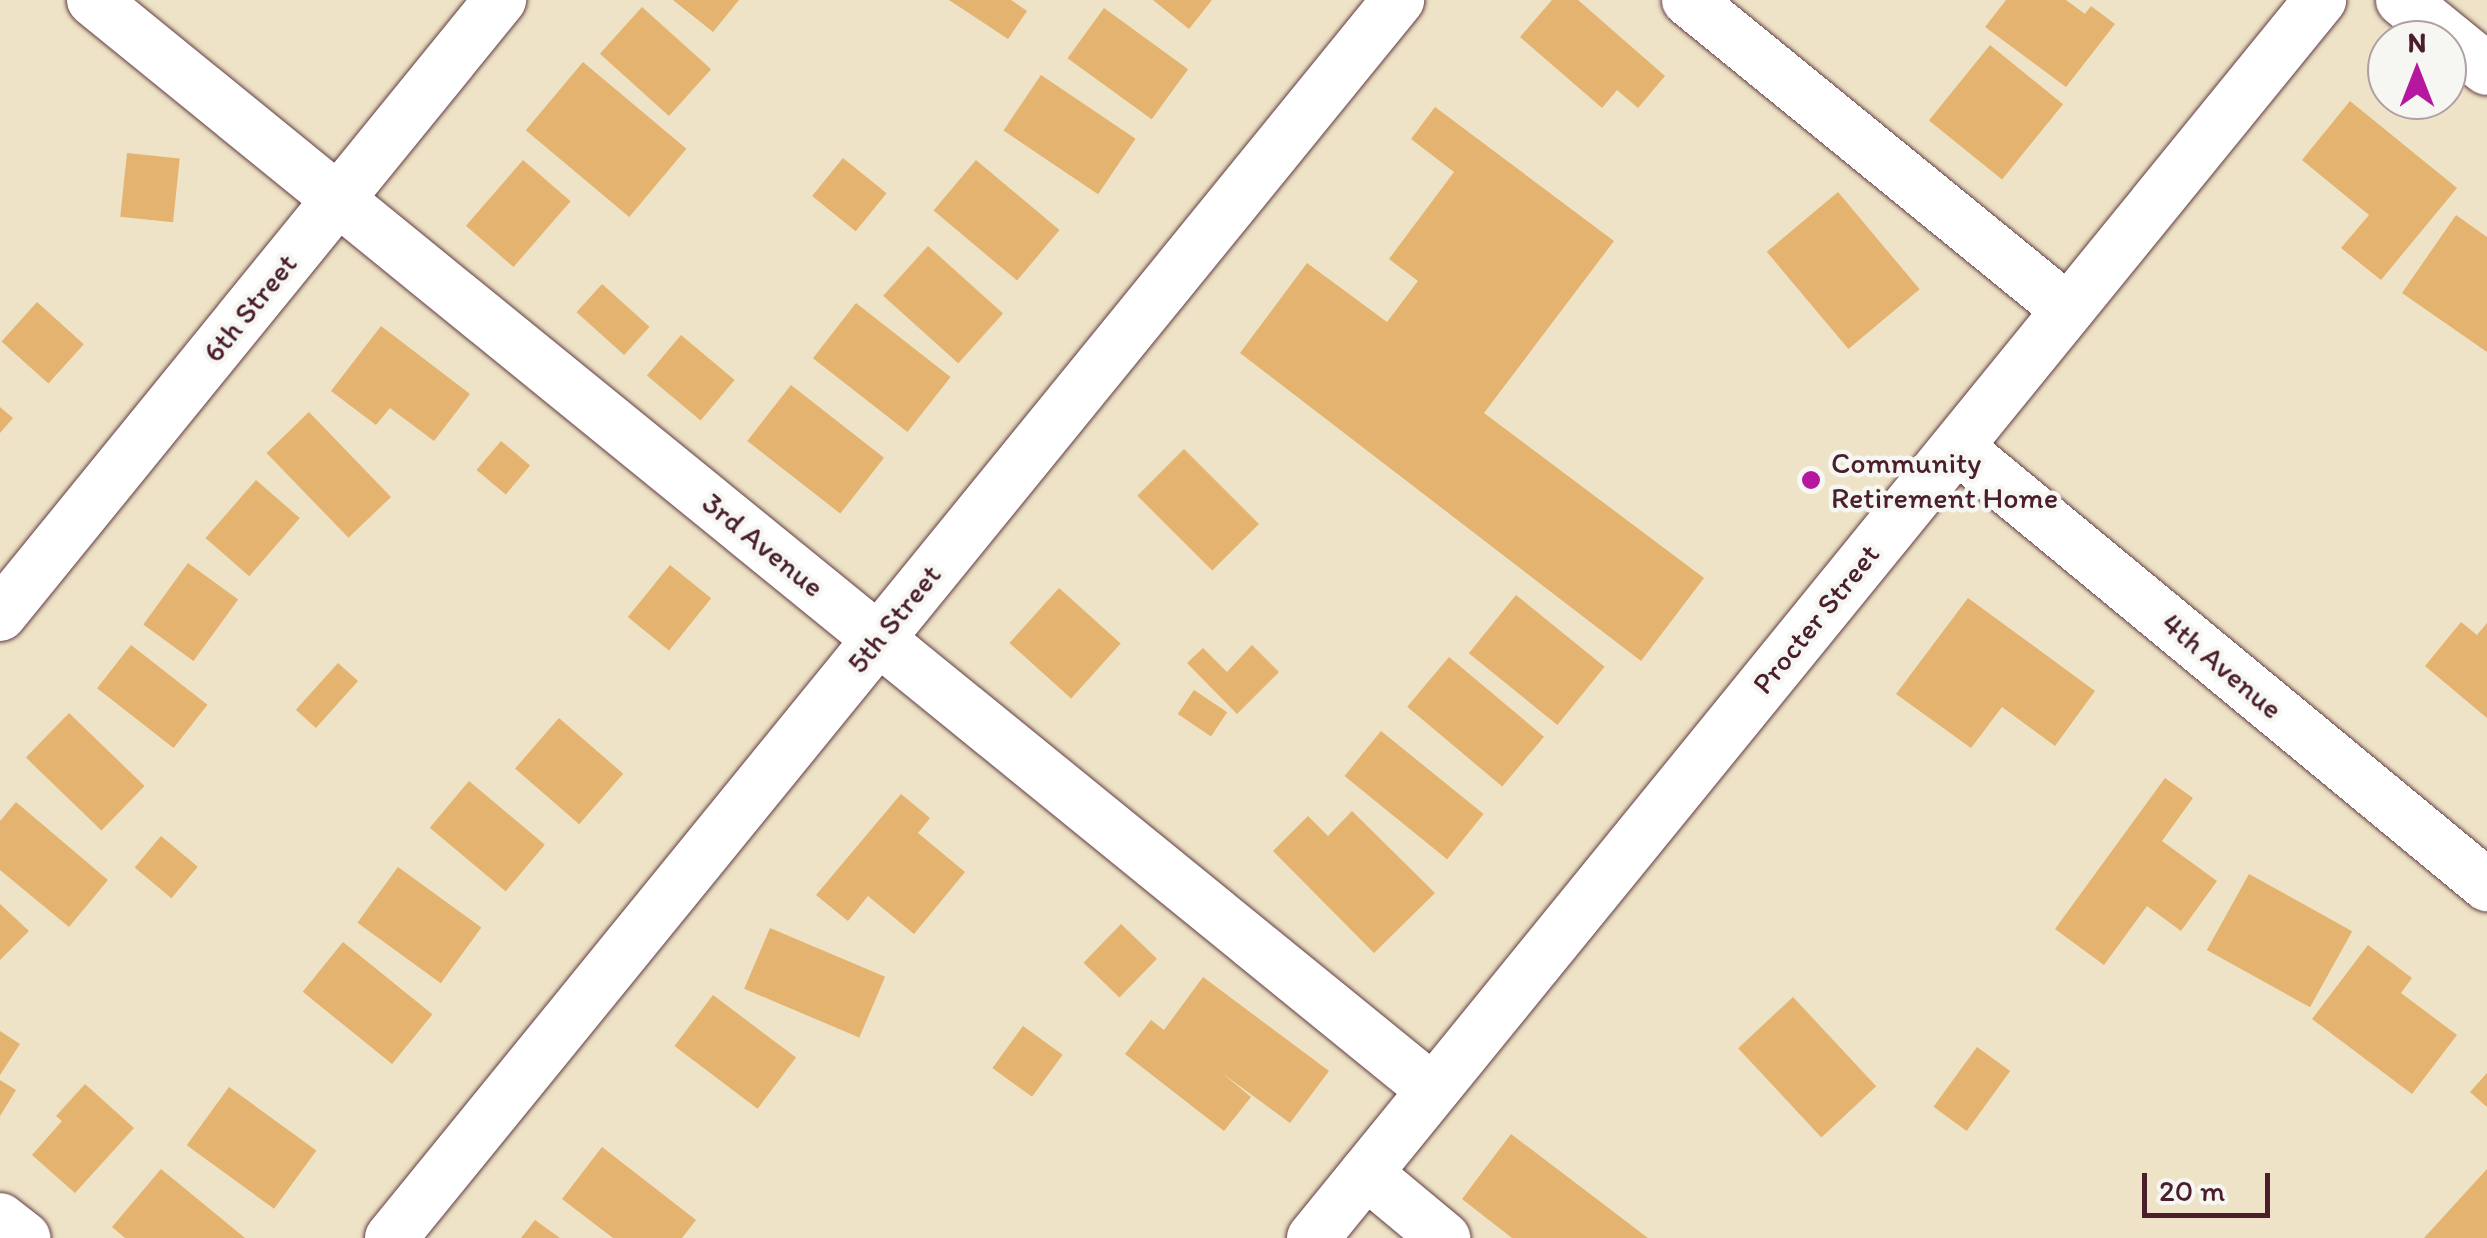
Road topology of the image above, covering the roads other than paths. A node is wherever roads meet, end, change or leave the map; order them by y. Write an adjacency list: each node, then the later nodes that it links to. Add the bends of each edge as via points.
1 (92, 0): 8 (street, 3rd Avenue)
2 (500, 0): 8 (street, 6th Street)
3 (1398, 0): 12 (street, 5th Street)
4 (1688, 0): 9 (street)
5 (2320, 0): 9 (street, Procter Street)
6 (2402, 0): 7 (street)
7 (2487, 69)
8 (338, 199): 11 (street, 6th Street); 12 (street, 3rd Avenue)
9 (2068, 310): 10 (street, Procter Street)
10 (1956, 447): 13 (street, 4th Avenue); 14 (street, Procter Street)
11 (0, 615)
12 (878, 639): 14 (street, 3rd Avenue); 18 (street, 5th Street)
13 (2487, 885)
14 (1433, 1090): 15 (street, Procter Street)
15 (1366, 1173): 19 (street, Procter Street); 20 (street)
16 (0, 1219): 17 (street)
17 (24, 1238)
18 (391, 1238)
19 (1313, 1238)
20 (1444, 1238)

